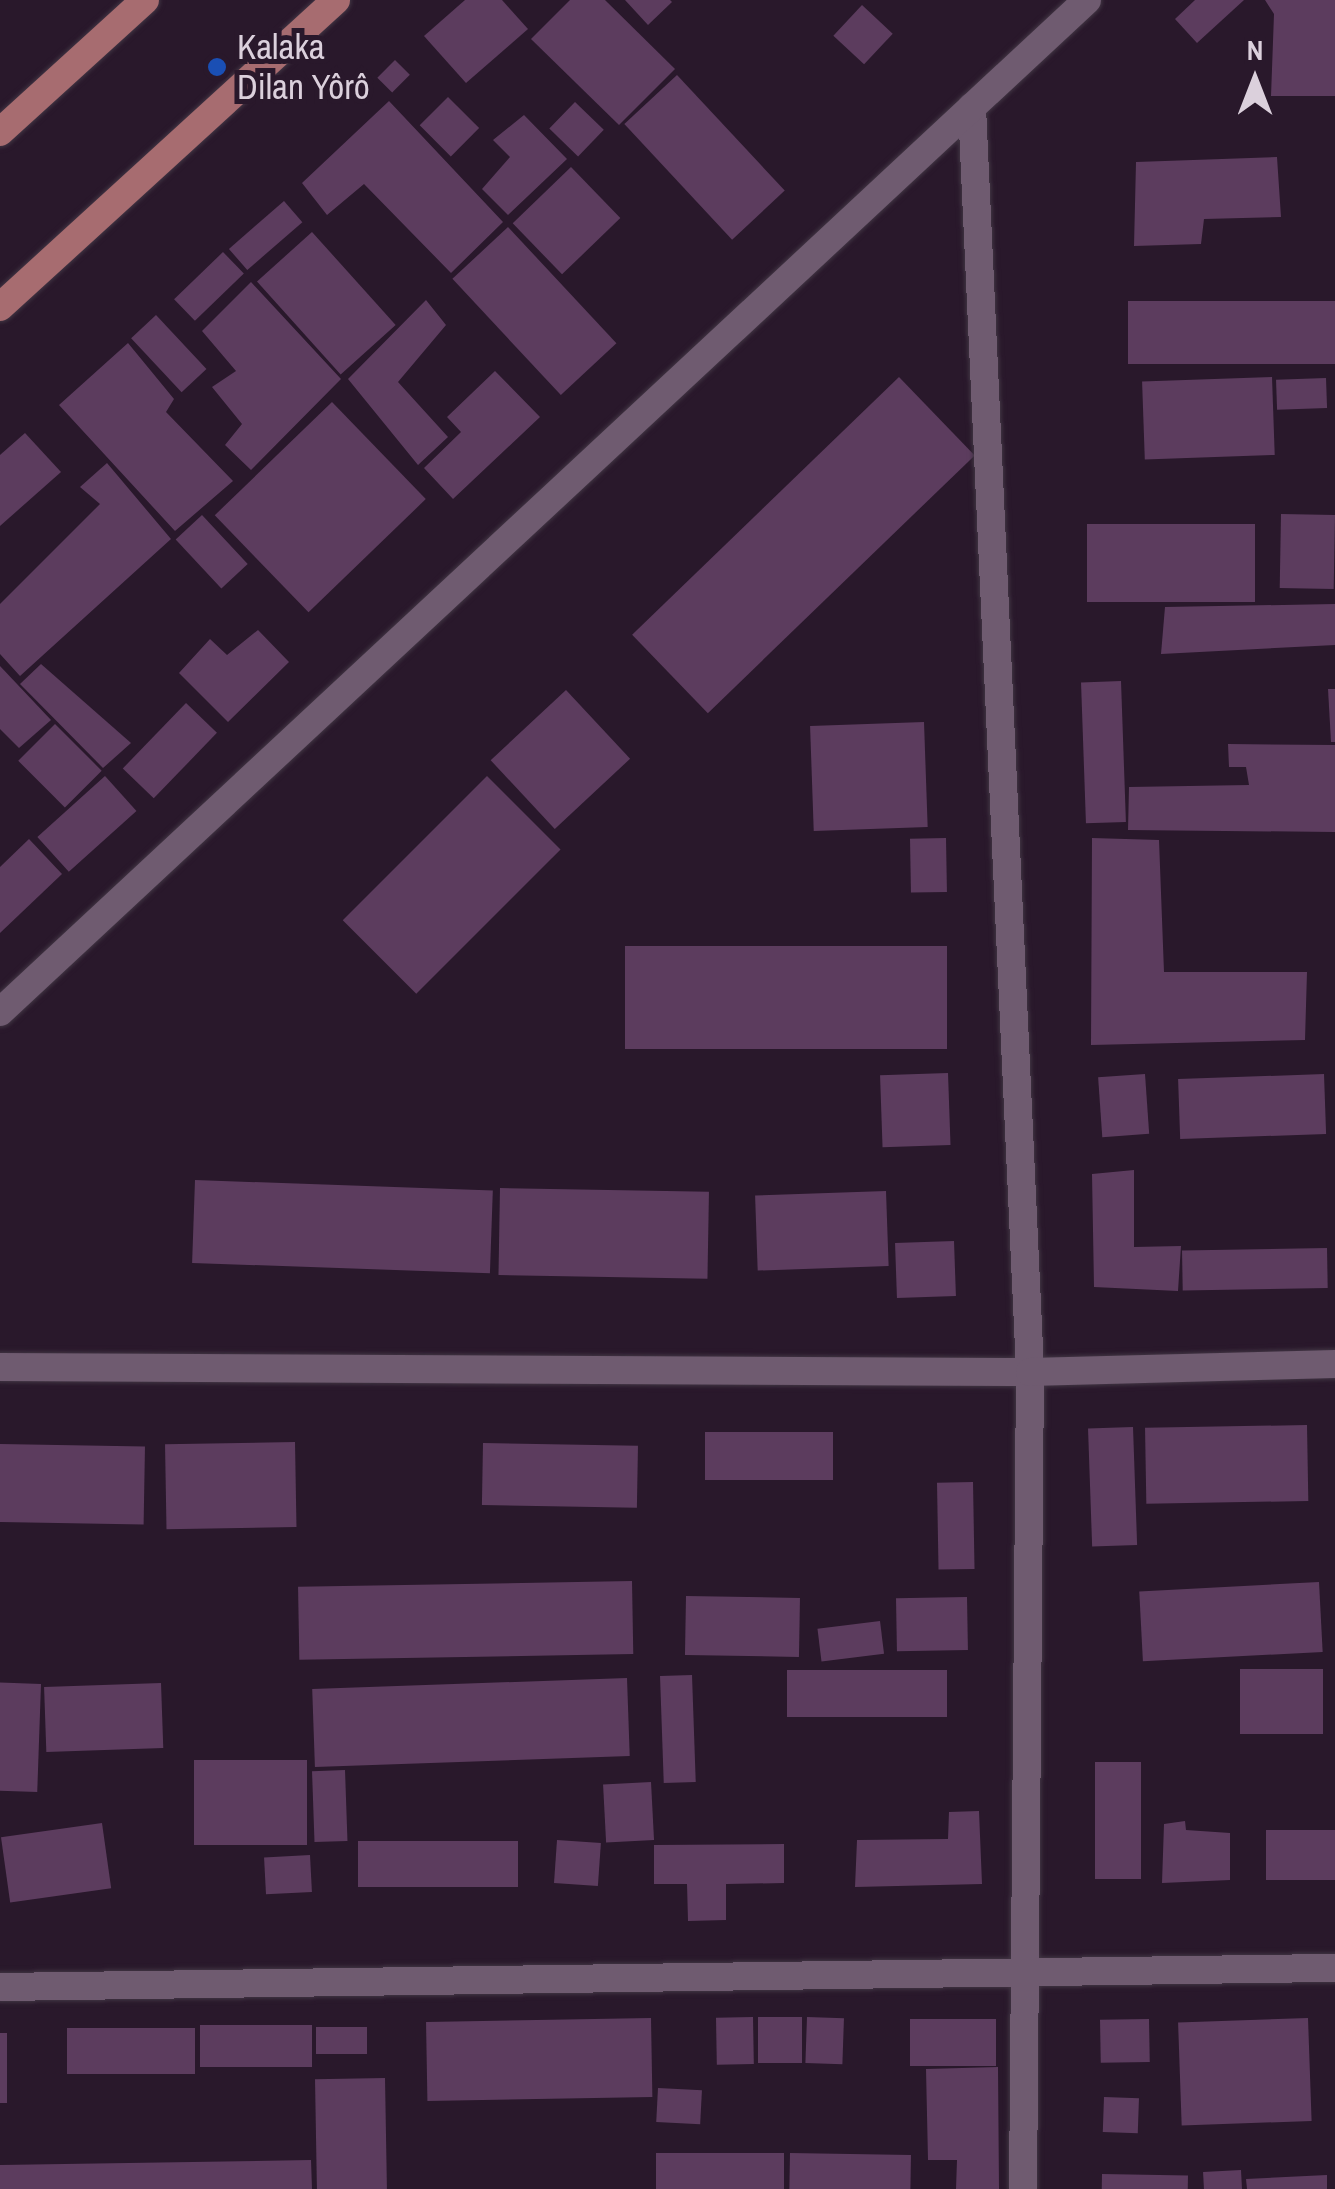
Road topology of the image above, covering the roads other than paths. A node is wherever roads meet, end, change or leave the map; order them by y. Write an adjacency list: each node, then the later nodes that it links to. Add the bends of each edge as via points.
1 (146, 0): 5 (main road)
2 (336, 0): 6 (main road)
3 (1087, 0): 4 (street)
4 (972, 107): 7 (street); 10 (street)
5 (0, 132)
6 (0, 307)
7 (0, 1012)
8 (1335, 1364): 10 (street)
9 (0, 1367): 10 (street)
10 (1030, 1372): 12 (street)
11 (1335, 1968): 12 (street)
12 (1025, 1972): 13 (street); 14 (street)
13 (0, 1987)
14 (1023, 2189)

